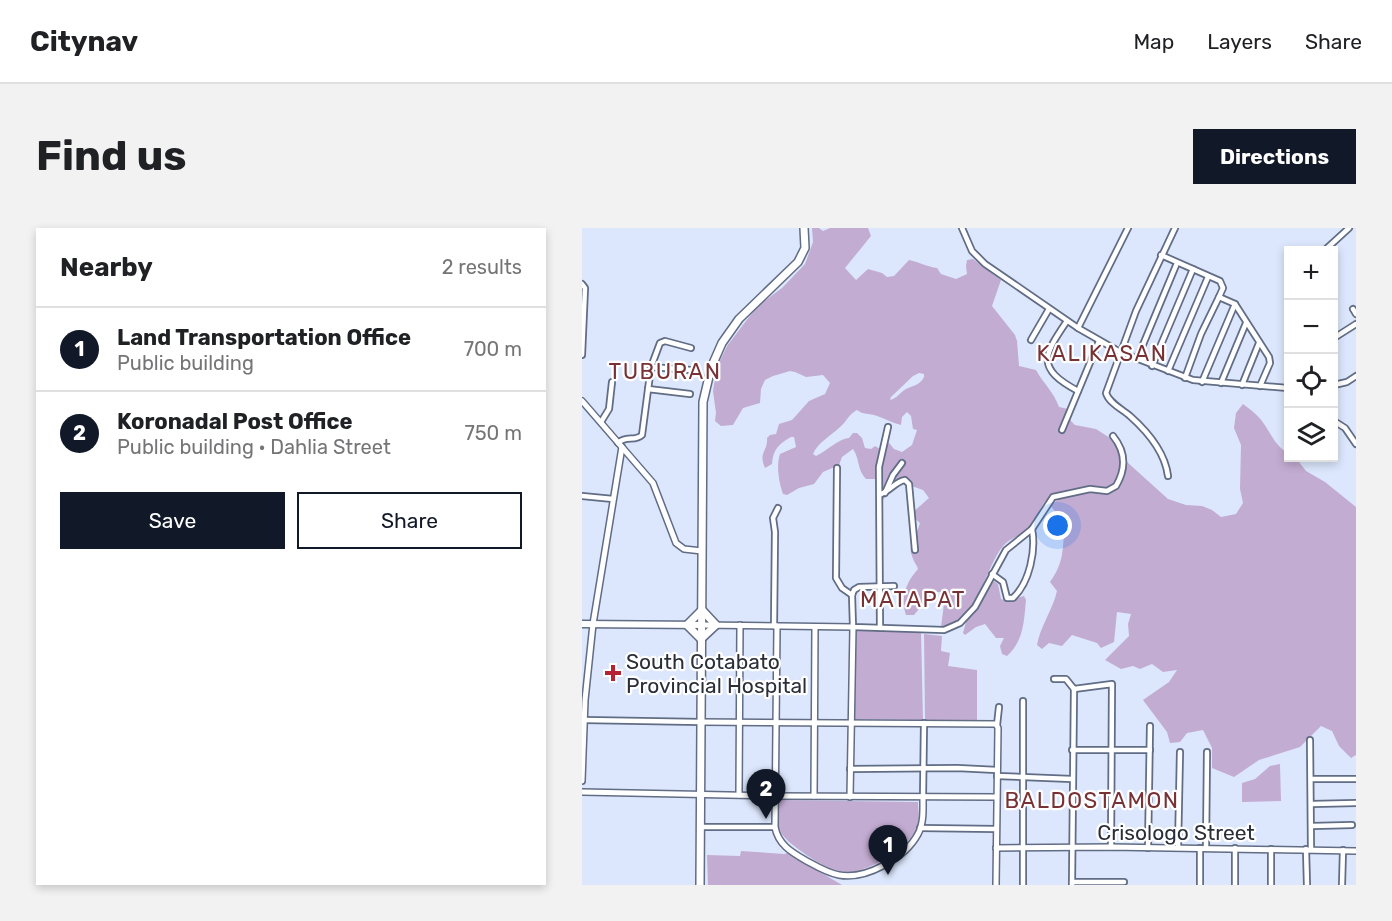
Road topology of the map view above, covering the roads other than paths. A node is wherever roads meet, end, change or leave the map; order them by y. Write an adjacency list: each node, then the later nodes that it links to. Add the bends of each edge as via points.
1 (804, 228): 60 (highway, via 805,248 798,262 739,319 711,368 703,408)
2 (962, 228): 14 (street, via 976,256)
3 (1128, 228): 18 (street)
4 (1175, 228): 7 (street)
5 (1349, 228): 6 (street)
6 (1329, 246)
7 (1161, 255): 8 (street); 24 (street)
8 (1176, 263): 9 (street); 26 (street)
9 (1193, 269): 10 (street); 27 (street)
10 (1208, 277): 12 (street, via 1222,283); 30 (street)
11 (582, 284): 25 (street)
12 (1219, 297): 13 (street); 32 (street)
13 (1235, 304): 16 (street); 33 (street)
14 (1049, 309): 15 (street); 20 (street)
15 (1066, 321): 18 (street); 41 (street, via 1050,346 1047,359 1058,378)
16 (1246, 323): 22 (street); 35 (street)
17 (1356, 324): 19 (street)
18 (1078, 328): 21 (street)
19 (1338, 335)
20 (1031, 340)
21 (1099, 341): 24 (street); 41 (street)
22 (1258, 343): 37 (street); 38 (street, via 1270,361)
23 (691, 348): 28 (street, via 662,341)
24 (1120, 352): 26 (street); 53 (street, via 1106,389 1107,397 1150,437 1164,459)
25 (582, 356)
26 (1137, 359): 27 (street)
27 (1152, 366): 30 (street)
28 (651, 367): 29 (street); 40 (street)
29 (691, 370)
30 (1168, 371): 32 (street)
31 (1356, 376): 36 (street)
32 (1185, 378): 33 (street)
33 (1202, 381): 35 (street)
34 (612, 382): 44 (street, via 608,414)
35 (1221, 383): 37 (street)
36 (1338, 384)
37 (1242, 385): 38 (street)
38 (1260, 386): 39 (street)
39 (1284, 388)
40 (648, 389): 42 (street); 50 (street, via 642,435 623,439)
41 (1078, 391): 47 (street)
42 (690, 394)
43 (582, 401): 44 (street)
44 (601, 422): 50 (street)
45 (1338, 424): 49 (street)
46 (888, 427): 54 (street, via 879,461)
47 (1062, 430)
48 (1113, 436): 58 (street, via 1124,459 1116,486 1107,491 1090,489 1057,494 1049,500)
49 (1356, 444)
50 (620, 445): 56 (street); 60 (street, via 656,488 676,543 684,549)
51 (902, 463): 54 (street)
52 (837, 468): 64 (street, via 836,578)
53 (1168, 476)
54 (883, 494): 59 (street, via 901,480 909,484); 63 (street)
55 (582, 496): 56 (street)
56 (613, 499): 67 (street)
57 (778, 508): 72 (street, via 773,518)
58 (1032, 529): 61 (street, via 1006,550); 61 (street, via 1034,546 1018,593 1007,598 1003,582)
59 (915, 550)
60 (702, 551): 65 (highway)
61 (992, 574): 75 (street, via 968,616 951,628)
62 (894, 586): 63 (street)
63 (880, 587): 64 (street, via 860,587); 75 (street)
64 (852, 595): 74 (street)
65 (702, 610): 68 (highway); 69 (highway); 70 (highway)
66 (582, 624): 67 (main road)
67 (593, 624): 68 (main road); 79 (street)
68 (687, 625): 69 (main road); 76 (highway)
69 (702, 625): 70 (street); 76 (highway)
70 (716, 625): 71 (street); 76 (highway)
71 (740, 625): 72 (street); 84 (street)
72 (776, 626): 73 (street); 85 (street)
73 (815, 627): 74 (street); 86 (street)
74 (853, 627): 75 (street); 87 (street)
75 (880, 628)
76 (701, 639): 83 (highway)
77 (1054, 679): 78 (street, via 1066,679)
78 (1074, 688): 92 (street); 93 (street, via 1112,684)
79 (584, 700): 82 (street)
80 (1023, 701): 100 (street)
81 (999, 707): 89 (street)
82 (584, 720): 83 (street); 104 (street)
83 (701, 722): 84 (street); 106 (highway)
84 (740, 722): 85 (street); 107 (street)
85 (776, 722): 86 (street); 108 (street)
86 (814, 722): 87 (street); 109 (street)
87 (851, 723): 88 (street); 98 (street)
88 (924, 723): 89 (street); 97 (street)
89 (998, 725): 99 (street)
90 (1150, 726): 94 (street)
91 (1310, 740): 101 (street)
92 (1072, 750): 93 (street); 103 (street)
93 (1112, 750): 94 (street); 121 (street)
94 (1150, 750): 125 (street)
95 (1180, 752): 126 (street)
96 (1207, 752): 127 (street)
97 (924, 768): 98 (street); 99 (street); 112 (street)
98 (850, 769): 110 (street)
99 (997, 773): 100 (street); 111 (street)
100 (1024, 778): 103 (street); 123 (street)
101 (1311, 779): 102 (street); 114 (street)
102 (1356, 779)
103 (1072, 780): 124 (street)
104 (582, 781)
105 (582, 792): 106 (street)
106 (700, 794): 107 (street); 117 (highway)
107 (739, 795): 108 (street)
108 (776, 796): 109 (street); 118 (street)
109 (814, 796): 110 (street)
110 (850, 797): 112 (street)
111 (996, 797): 112 (street); 120 (street)
112 (923, 798): 119 (street)
113 (1356, 803): 114 (street)
114 (1312, 804): 116 (street)
115 (1352, 825): 116 (street)
116 (1312, 826): 130 (street)
117 (700, 827): 118 (street); 136 (highway)
118 (775, 827): 133 (street, via 790,851 830,872)
119 (920, 828): 120 (street); 133 (street, via 913,842 898,855 870,871)
120 (996, 830): 122 (street)
121 (1111, 847): 124 (street, Crisologo Street); 125 (street, Crisologo Street)
122 (996, 848): 123 (street, Crisologo Street); 138 (street)
123 (1023, 848): 124 (street, Crisologo Street); 139 (street)
124 (1071, 848): 135 (street)
125 (1148, 848): 126 (street, Crisologo Street)
126 (1178, 848): 127 (street, Crisologo Street)
127 (1203, 848): 128 (street, Crisologo Street); 140 (street)
128 (1235, 848): 129 (street, Crisologo Street); 141 (street)
129 (1271, 849): 130 (street, Crisologo Street); 142 (street)
130 (1309, 849): 131 (street, Crisologo Street); 143 (street)
131 (1343, 850): 132 (street, Crisologo Street); 144 (street)
132 (1356, 851)
133 (848, 876): 137 (street)
134 (1124, 882): 135 (street)
135 (1072, 883)
136 (700, 885)
137 (848, 885)
138 (996, 885)
139 (1023, 885)
140 (1200, 885)
141 (1235, 885)
142 (1271, 885)
143 (1307, 885)
144 (1342, 885)

